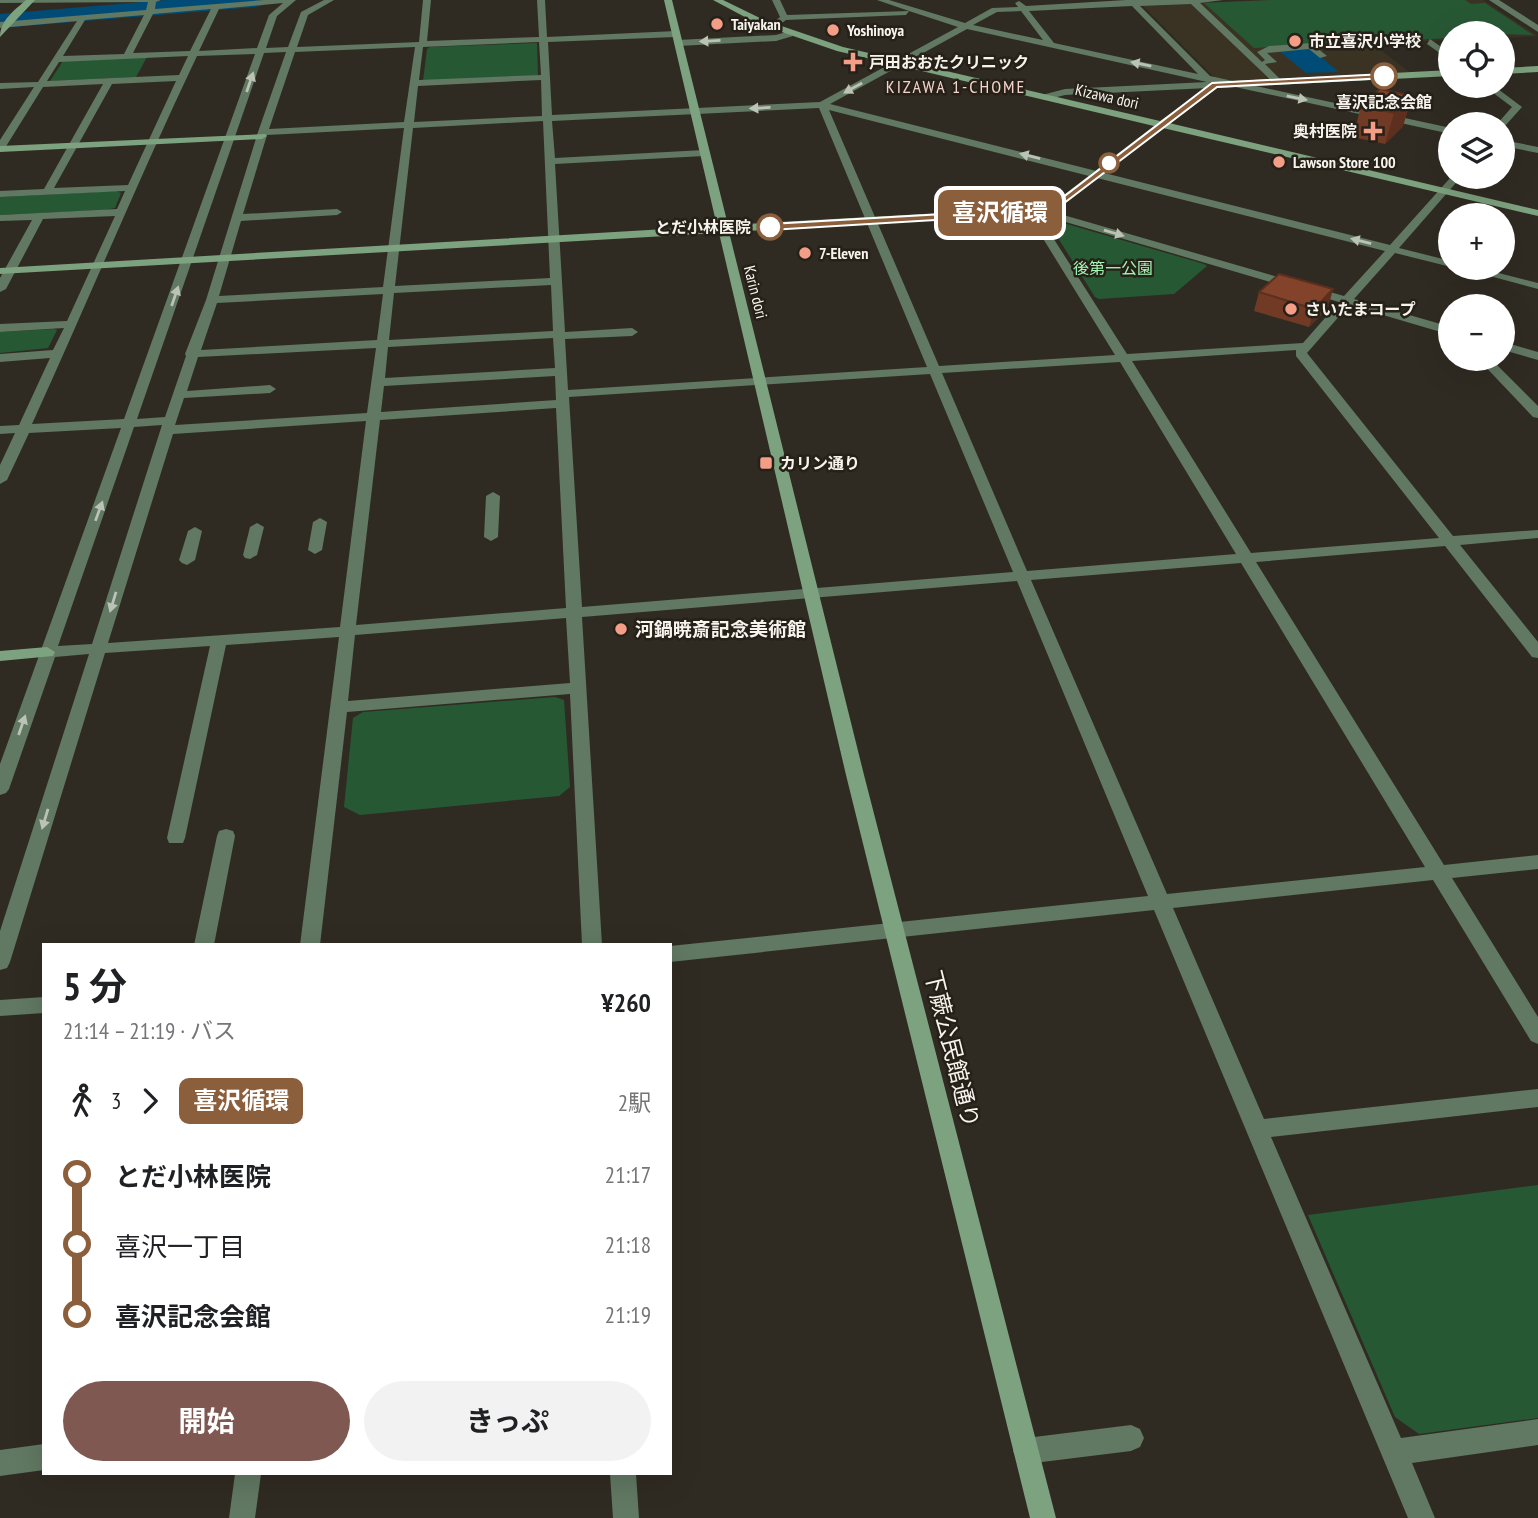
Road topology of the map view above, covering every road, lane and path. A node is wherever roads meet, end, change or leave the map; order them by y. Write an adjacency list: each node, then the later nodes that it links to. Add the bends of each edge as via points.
1 (30, 0): 12 (street); 16 (street); 21 (street)
2 (330, 0): 34 (street, via 304,14)
3 (426, 0): 31 (street, via 423,43)
4 (541, 0): 28 (street)
5 (668, 0): 27 (street, Karin dori)
6 (717, 0): 23 (street, Kizawa dori)
7 (776, 0): 19 (street)
8 (881, 0): 18 (street)
9 (1017, 0): 17 (street)
10 (1219, 0): 14 (street)
11 (1493, 0): 24 (street)
12 (0, 1)
13 (1131, 1): 14 (street); 17 (street); 47 (street)
14 (1194, 1): 40 (street)
15 (215, 3): 16 (street); 33 (street, via 292,0 273,15); 35 (street)
16 (153, 4): 20 (street); 21 (street); 36 (street)
17 (1024, 8): 22 (street, via 995,10); 30 (street)
18 (919, 12): 19 (street); 22 (street)
19 (784, 18): 23 (street)
20 (82, 19): 21 (street); 38 (street)
21 (6, 21): 25 (street)
22 (965, 26): 30 (street); 39 (street)
23 (772, 27): 26 (street, Kizawa dori)
24 (1538, 29)
25 (0, 34)
26 (790, 34): 27 (street, one-way to 27); 39 (street, Kizawa dori)
27 (677, 39): 28 (street); 56 (street, Karin dori)
28 (543, 40): 31 (street); 44 (street)
29 (1430, 42): 32 (street)
30 (1051, 45): 47 (street, one-way to 30)
31 (419, 46): 34 (street); 49 (street)
32 (1438, 48)
33 (261, 51): 34 (street); 35 (street); 63 (street, one-way to 33)
34 (291, 51): 62 (street)
35 (193, 54): 36 (street); 45 (street)
36 (127, 56): 38 (street)
37 (1323, 56): 40 (street, via 1311,46 1269,48 1261,52 1273,62)
38 (57, 60): 50 (street)
39 (898, 63): 53 (street, Kizawa dori); 55 (street, one-way to 55)
40 (1258, 63): 48 (street)
41 (1538, 69): 42 (street)
42 (1515, 70)
43 (1438, 74): 48 (street)
44 (545, 77): 49 (street); 58 (street)
45 (180, 78): 46 (street); 64 (street)
46 (109, 81): 50 (street); 65 (street)
47 (1211, 82): 51 (street); 53 (street); 60 (street)
48 (1278, 82): 51 (street)
49 (414, 83): 59 (street)
50 (41, 84): 52 (street); 67 (street)
51 (1230, 84): 61 (street, one-way to 61)
52 (0, 86)
53 (1045, 97): 60 (street, Kizawa dori)
54 (1505, 98): 57 (street, via 1517,107)
55 (822, 105): 56 (street, one-way to 56); 71 (street, one-way to 55); 84 (street)
56 (694, 111): 58 (street); 69 (street, Karin dori)
57 (1513, 112)
58 (547, 118): 59 (street); 70 (street)
59 (410, 125): 62 (street); 87 (street)
60 (1161, 125): 71 (street); 73 (street, Kizawa dori)
61 (1438, 128)
62 (263, 134): 63 (street); 83 (street)
63 (231, 137): 64 (street); 90 (street)
64 (151, 142): 65 (street); 72 (street)
65 (74, 145): 67 (street); 74 (street)
66 (1515, 145): 68 (street)
67 (0, 148)
68 (1538, 150)
69 (704, 153): 70 (street); 85 (street, Karin dori)
70 (549, 161): 86 (street)
71 (1096, 173): 76 (street); 88 (street, one-way to 71)
72 (132, 188): 74 (street); 78 (street)
73 (1444, 191): 80 (street, Kizawa dori); 88 (street)
74 (47, 192): 75 (street)
75 (0, 194)
76 (1051, 210): 77 (street); 104 (street, one-way to 104, via 1056,216)
77 (1031, 211): 84 (street); 116 (street)
78 (122, 212): 81 (street); 92 (street)
79 (337, 212): 83 (street)
80 (1538, 213)
81 (40, 216): 82 (street); 93 (street)
82 (0, 218)
83 (237, 218): 89 (street)
84 (873, 221): 85 (street); 118 (street)
85 (722, 230): 86 (street); 122 (street, Karin dori)
86 (555, 240): 87 (street); 96 (street)
87 (395, 248): 89 (street); 100 (street)
88 (1391, 249): 91 (street); 104 (street)
89 (225, 258): 90 (street); 103 (street)
90 (187, 260): 92 (street); 128 (street, one-way to 90)
91 (1438, 261)
92 (99, 265): 93 (street); 105 (street)
93 (5, 270): 99 (street)
94 (332, 279): 101 (street)
95 (1514, 280): 98 (street)
96 (555, 281): 100 (street); 109 (street)
97 (276, 282): 102 (street)
98 (1538, 286)
99 (0, 289)
100 (390, 290): 101 (street); 110 (street)
101 (329, 293): 102 (street)
102 (272, 296): 103 (street)
103 (212, 300): 114 (street)
104 (1348, 301): 106 (street); 111 (street)
105 (70, 324): 107 (street); 113 (street)
106 (1438, 327)
107 (0, 328)
108 (632, 332): 109 (street)
109 (558, 335): 110 (street); 120 (street)
110 (384, 343): 114 (street); 121 (street)
111 (1306, 346): 116 (street); 139 (street, via 1300,354)
112 (1515, 349): 115 (street)
113 (56, 354): 117 (street); 130 (street)
114 (191, 354): 124 (street)
115 (1538, 356)
116 (1123, 357): 118 (street); 142 (street)
117 (0, 358)
118 (934, 370): 122 (street); 144 (street)
119 (1496, 371): 126 (street)
120 (560, 372): 121 (street); 125 (street)
121 (379, 382): 127 (street)
122 (760, 382): 125 (street); 145 (street, Karin dori)
123 (270, 389): 124 (street)
124 (178, 395): 129 (street)
125 (561, 399): 127 (street); 146 (street)
126 (1538, 414)
127 (374, 416): 129 (street); 147 (street)
128 (131, 422): 129 (street); 130 (street); 150 (street, one-way to 128)
129 (168, 425): 149 (street, one-way to 149)
130 (23, 429): 131 (street); 132 (street)
131 (0, 430)
132 (0, 480)
133 (493, 496): 138 (street)
134 (320, 522): 140 (street)
135 (257, 527): 141 (street)
136 (195, 531): 143 (street)
137 (1538, 534): 139 (street)
138 (491, 537)
139 (1449, 542): 142 (street); 151 (street)
140 (315, 550)
141 (250, 555)
142 (1246, 557): 144 (street); 159 (street)
143 (187, 560)
144 (1020, 576): 145 (street); 160 (street)
145 (810, 593): 146 (street); 161 (street, 下蕨公民館通り)
146 (573, 613): 147 (street); 153 (street)
147 (348, 631): 148 (street); 154 (street)
148 (219, 641): 149 (street); 157 (street)
149 (99, 649): 150 (street); 166 (street, one-way to 166)
150 (47, 652): 152 (street); 155 (street, one-way to 150)
151 (1538, 653)
152 (0, 656)
153 (577, 688): 154 (street); 164 (street)
154 (339, 707): 163 (street)
155 (0, 789)
156 (226, 836): 162 (street)
157 (176, 838)
158 (1538, 862): 159 (street)
159 (1438, 872): 160 (street); 169 (street)
160 (1161, 901): 161 (street); 171 (street)
161 (895, 932): 165 (street); 174 (street, 下蕨公民館通り)
162 (204, 943)
163 (310, 943)
164 (593, 943)
165 (672, 954)
166 (0, 962)
167 (42, 1005): 168 (street)
168 (0, 1008)
169 (1538, 1035)
170 (1538, 1098): 171 (street)
171 (1257, 1129): 175 (street)
172 (1538, 1432): 175 (street)
173 (1131, 1438): 174 (street)
174 (1026, 1451): 182 (street, 下蕨公民館通り)
175 (1394, 1452): 183 (street)
176 (42, 1457): 177 (street)
177 (0, 1463)
178 (248, 1475): 180 (street)
179 (623, 1475): 181 (street)
180 (242, 1518)
181 (626, 1518)
182 (1043, 1518)
183 (1422, 1518)

